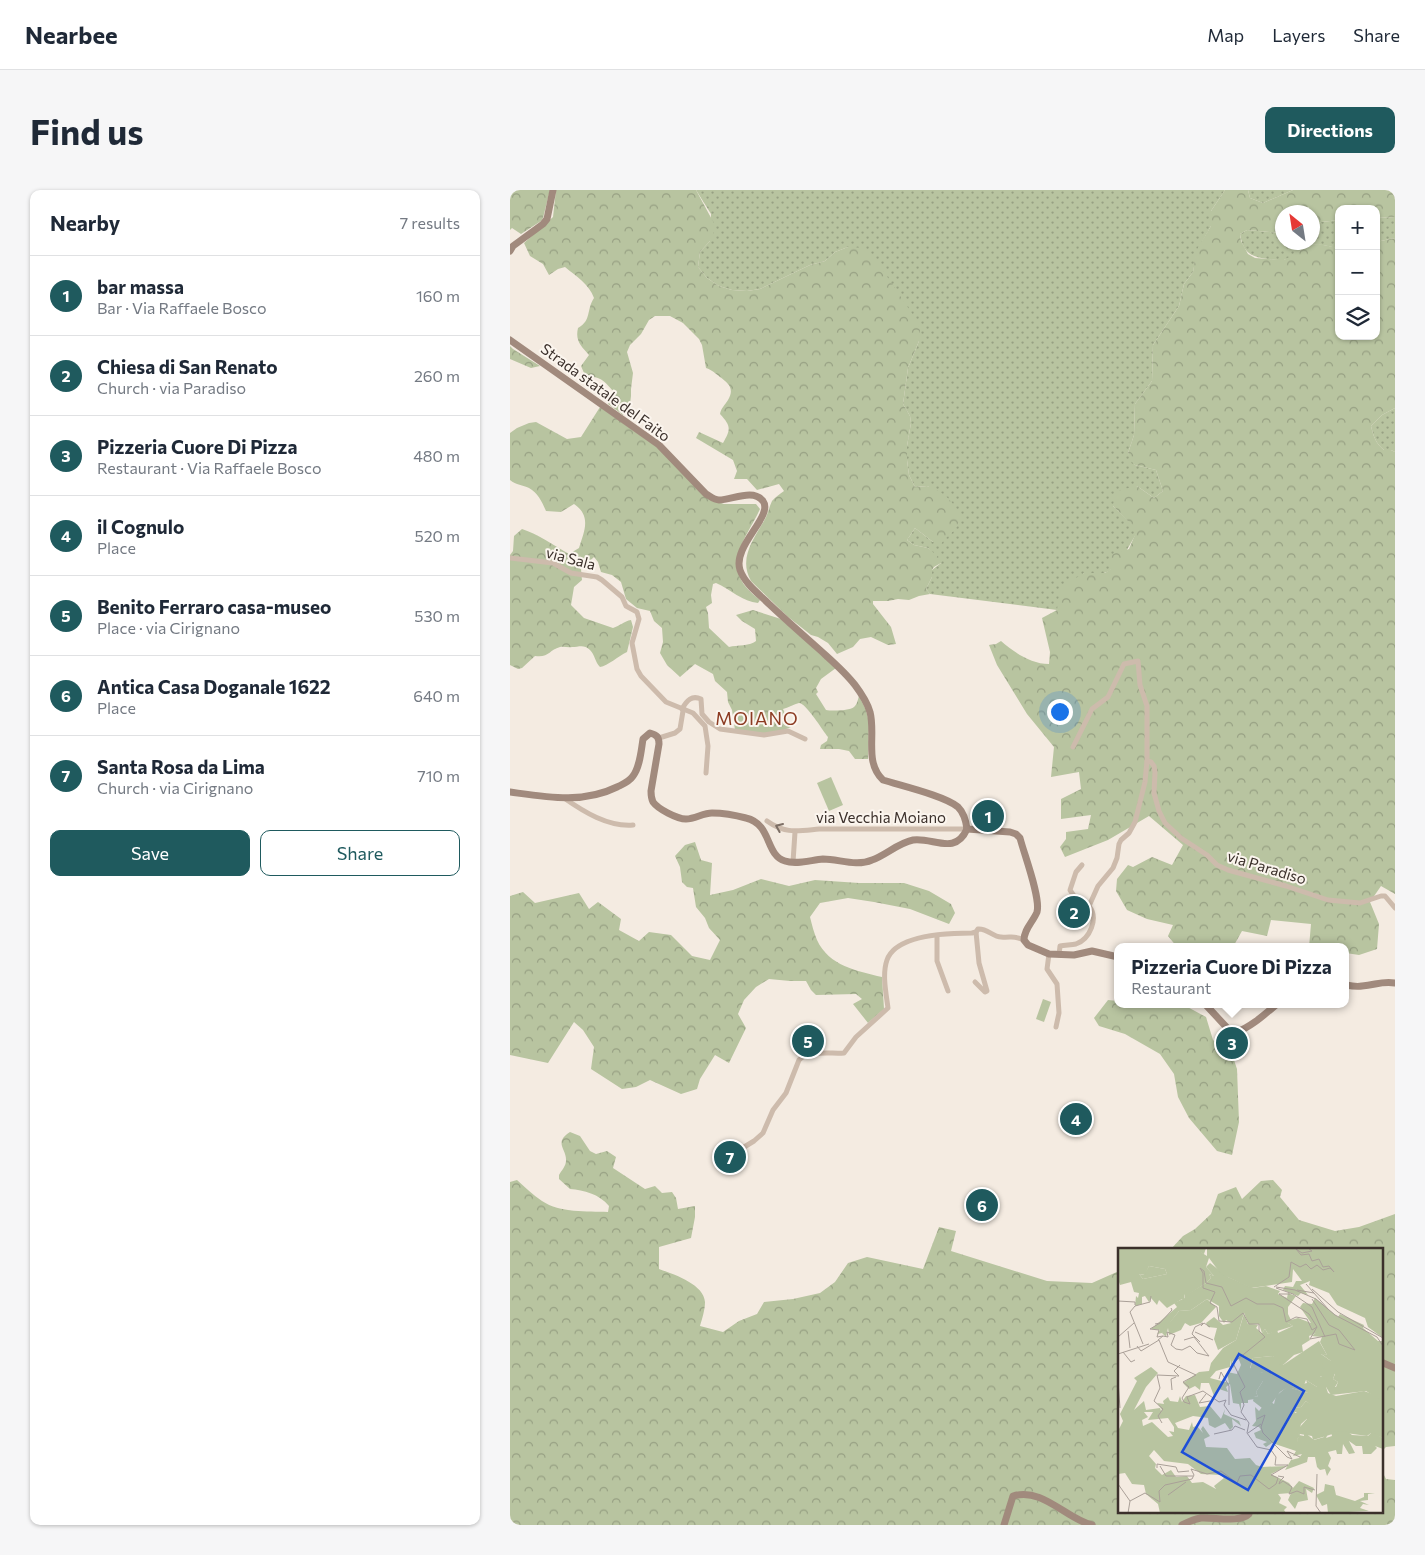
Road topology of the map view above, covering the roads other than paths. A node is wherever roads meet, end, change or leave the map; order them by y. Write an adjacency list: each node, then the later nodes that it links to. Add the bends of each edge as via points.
1 (553, 190): 2 (street, via 547,219)
2 (510, 251)
3 (510, 340): 15 (street, Strada statale del Faito, via 659,445 713,499 756,496 763,502 764,515 745,543 739,561 745,580 855,685 870,712 872,757 877,775 959,808)
4 (510, 558): 5 (street, via Sala, via 553,563 571,572 597,577 622,597 626,606 639,616 632,643 637,669 666,702)
5 (683, 709): 6 (street, via 680,729); 7 (street, via 690,698 696,697 702,699 702,714 720,729 764,735 788,730); 10 (street, via 693,713 705,726 708,746)
6 (659, 738): 12 (street, via 650,733 643,739 636,771 628,782 605,792); 17 (street, via 651,791 654,804 677,818 687,820 709,813 756,821 778,857)
7 (805, 738)
8 (1073, 747): 9 (street, via 1092,709 1108,697 1124,664 1138,661 1140,685 1147,706)
9 (1147, 761): 19 (street, via 1135,822 1119,844 1113,868 1098,886); 20 (street, via Paradiso, via 1154,766 1154,793 1165,823 1217,865 1328,900 1360,903 1385,896)
10 (706, 773)
11 (510, 792): 12 (street)
12 (563, 798): 14 (street, via 596,817 622,826)
13 (767, 820): 16 (street, via Vecchia Moiano, one-way to 13)
14 (633, 825)
15 (967, 829): 16 (street, via Vecchia Moiano, via 818,829); 17 (street, via 964,836 952,843 912,840 862,863 822,859); 23 (street, via 1010,832 1020,838 1038,906)
16 (795, 832): 17 (street, via Vecchia Moiano)
17 (793, 862)
18 (1082, 865): 19 (street, via 1070,890 1076,899)
19 (1089, 906): 25 (street, via 1094,918 1091,929 1080,942 1060,946)
20 (1395, 908)
21 (976, 932): 22 (street); 23 (street, via 982,928 999,937 1016,936); 27 (street, via 978,963 986,991)
22 (937, 936): 30 (street, via 937,961); 34 (street, via 906,942 892,951 886,961 885,973 888,1008 856,1037 844,1053 802,1056 786,1093 762,1133)
23 (1024, 940): 24 (street)
24 (1049, 954): 25 (street); 33 (street, via 1047,969 1057,984 1059,1013)
25 (1059, 954): 26 (street, via 1092,951)
26 (1114, 956)
27 (975, 982)
28 (1395, 983): 29 (street)
29 (1349, 985)
30 (948, 991)
31 (1209, 1008): 32 (street, via 1235,1033)
32 (1272, 1008)
33 (1056, 1027)
34 (731, 1154)
35 (1382, 1362): 36 (street)
36 (1395, 1368)
37 (1249, 1512): 40 (street, via 1244,1518 1201,1518)
38 (1004, 1525): 39 (street, via 1013,1496 1019,1494 1041,1498)
39 (1092, 1525)
40 (1182, 1525)

